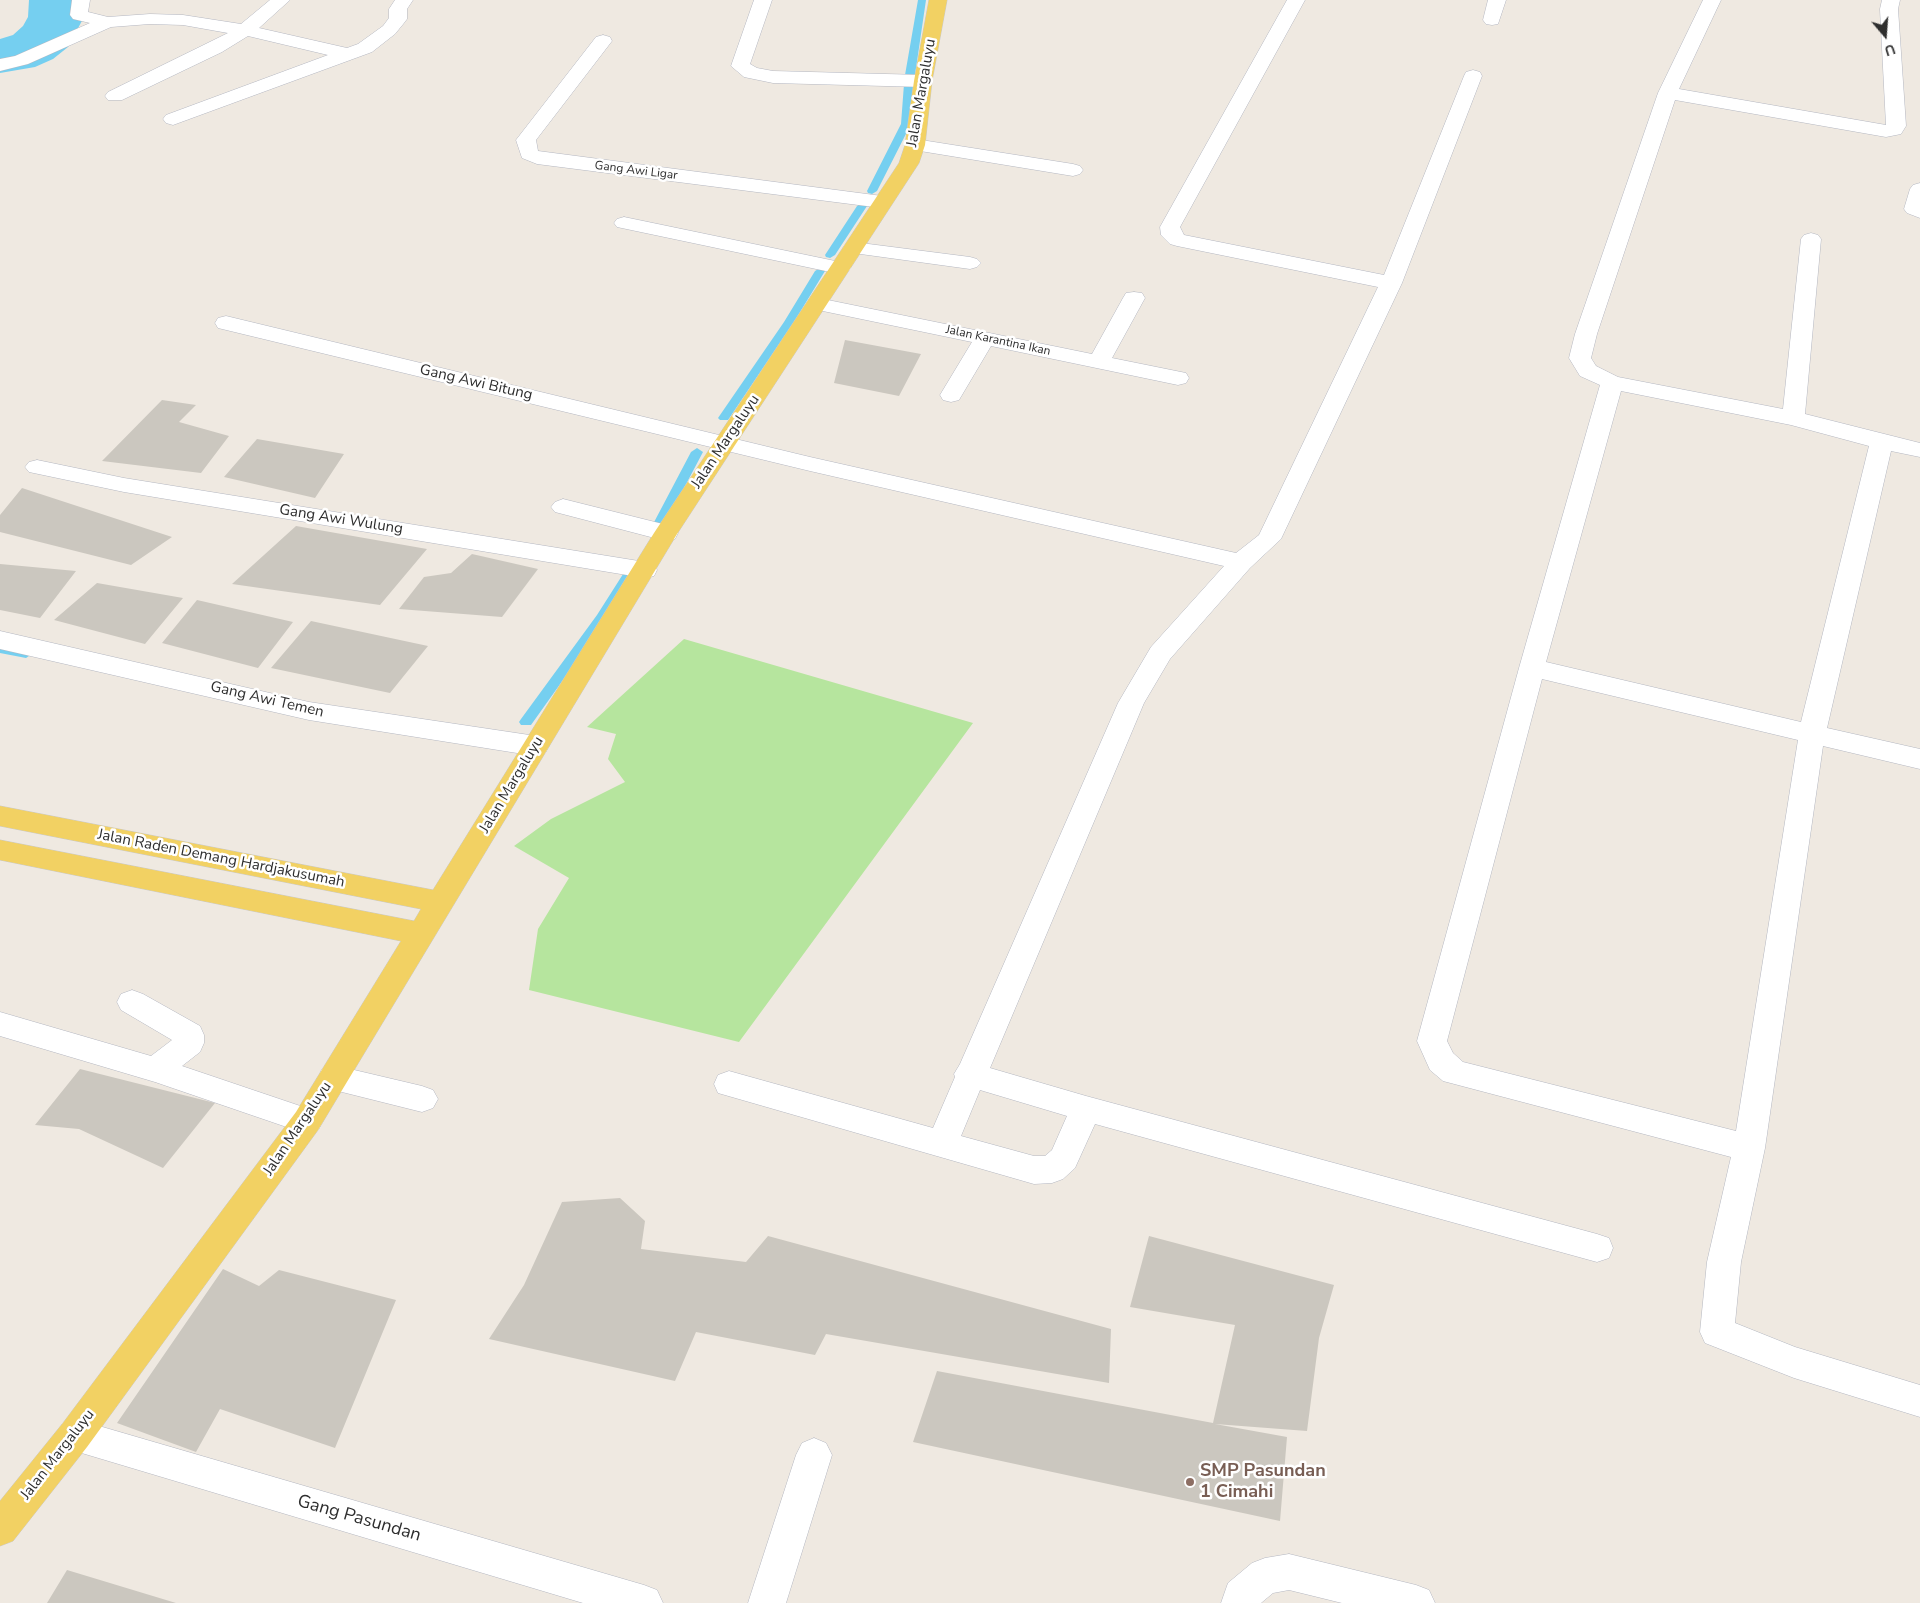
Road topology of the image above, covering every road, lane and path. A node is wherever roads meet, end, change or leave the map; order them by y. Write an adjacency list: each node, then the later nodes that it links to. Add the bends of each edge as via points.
1 (80, 0): 11 (street, via 80,15)
2 (281, 0): 12 (street)
3 (404, 0): 14 (street, via 398,8 398,19 389,30 365,48)
4 (763, 0): 17 (street, via 758,19 746,40 740,66 751,73 773,77)
5 (938, 0): 17 (main road, Jalan Margaluyu)
6 (1296, 0): 31 (street, via 1170,227 1171,235 1177,240)
7 (1497, 0): 10 (street)
8 (1712, 0): 18 (street)
9 (1891, 0): 18 (street, via 1894,130)
10 (1492, 20)
11 (108, 22): 12 (street, via 183,20); 15 (street, via 20,60)
12 (245, 30): 14 (street); 19 (street)
13 (603, 41): 24 (street, Gang Awi Ligar, via 526,140 529,154 537,158)
14 (346, 54): 20 (street)
15 (0, 65)
16 (1473, 76): 31 (street)
17 (924, 81): 21 (main road, Jalan Margaluyu)
18 (1668, 93): 38 (street, via 1580,358 1588,371)
19 (115, 96)
20 (173, 119)
21 (915, 145): 22 (street); 24 (main road, Jalan Margaluyu, via 909,163)
22 (1072, 170)
23 (1920, 189): 25 (street, via 1914,209)
24 (882, 202): 28 (main road, Jalan Margaluyu)
25 (1920, 212)
26 (624, 223): 30 (street)
27 (1811, 239): 40 (street)
28 (853, 248): 29 (street); 30 (main road, Jalan Margaluyu)
29 (970, 263)
30 (840, 268): 33 (main road, Jalan Margaluyu)
31 (1390, 283): 47 (street, via 1269,539)
32 (1134, 298): 36 (street)
33 (818, 304): 35 (street, Jalan Karantina Ikan); 42 (main road, Jalan Margaluyu)
34 (226, 323): 42 (street, Gang Awi Bitung)
35 (985, 338): 36 (street, Jalan Karantina Ikan); 39 (street)
36 (1099, 362): 37 (street, Jalan Karantina Ikan)
37 (1178, 378)
38 (1612, 382): 40 (street); 50 (street)
39 (951, 395)
40 (1793, 418): 41 (street)
41 (1882, 442): 43 (street); 51 (street)
42 (726, 443): 46 (main road, Jalan Margaluyu); 47 (street, Gang Awi Bitung)
43 (1920, 450)
44 (37, 467): 48 (street, Gang Awi Wulung, via 124,485)
45 (563, 508): 46 (street)
46 (666, 533): 48 (main road, Jalan Margaluyu)
47 (1241, 562): 61 (street, via 1160,653 1131,703)
48 (645, 570): 52 (main road, Jalan Margaluyu)
49 (0, 640): 52 (street, Gang Awi Temen, via 309,711)
50 (1532, 668): 51 (street); 68 (street, via 1432,1041 1441,1061 1454,1072)
51 (1812, 733): 53 (street); 68 (street)
52 (536, 746): 56 (main road, Jalan Margaluyu)
53 (1920, 759)
54 (0, 816): 56 (main road, Jalan Raden Demang Hardjakusumah)
55 (0, 850): 57 (main road)
56 (441, 902): 57 (main road, Jalan Margaluyu)
57 (421, 934): 62 (main road, Jalan Margaluyu)
58 (132, 1002): 60 (street, via 189,1035 189,1043)
59 (0, 1024): 60 (street)
60 (156, 1070): 66 (street)
61 (970, 1074): 65 (street); 67 (street)
62 (333, 1078): 64 (street); 66 (main road, Jalan Margaluyu)
63 (728, 1084): 67 (street)
64 (422, 1099)
65 (1086, 1109): 67 (street, via 1064,1159 1052,1168 1034,1170); 69 (street)
66 (307, 1121): 71 (main road, Jalan Margaluyu)
67 (942, 1143)
68 (1749, 1148): 70 (street, via 1724,1262 1717,1332 1794,1362)
69 (1597, 1248)
70 (1920, 1401)
71 (75, 1435): 73 (main road, Jalan Margaluyu); 74 (street, Gang Pasundan)
72 (814, 1455): 75 (street)
73 (0, 1529)
74 (644, 1603)
75 (767, 1603)
76 (1240, 1603): 77 (street, via 1241,1596 1265,1576 1289,1572)
77 (1416, 1603)

